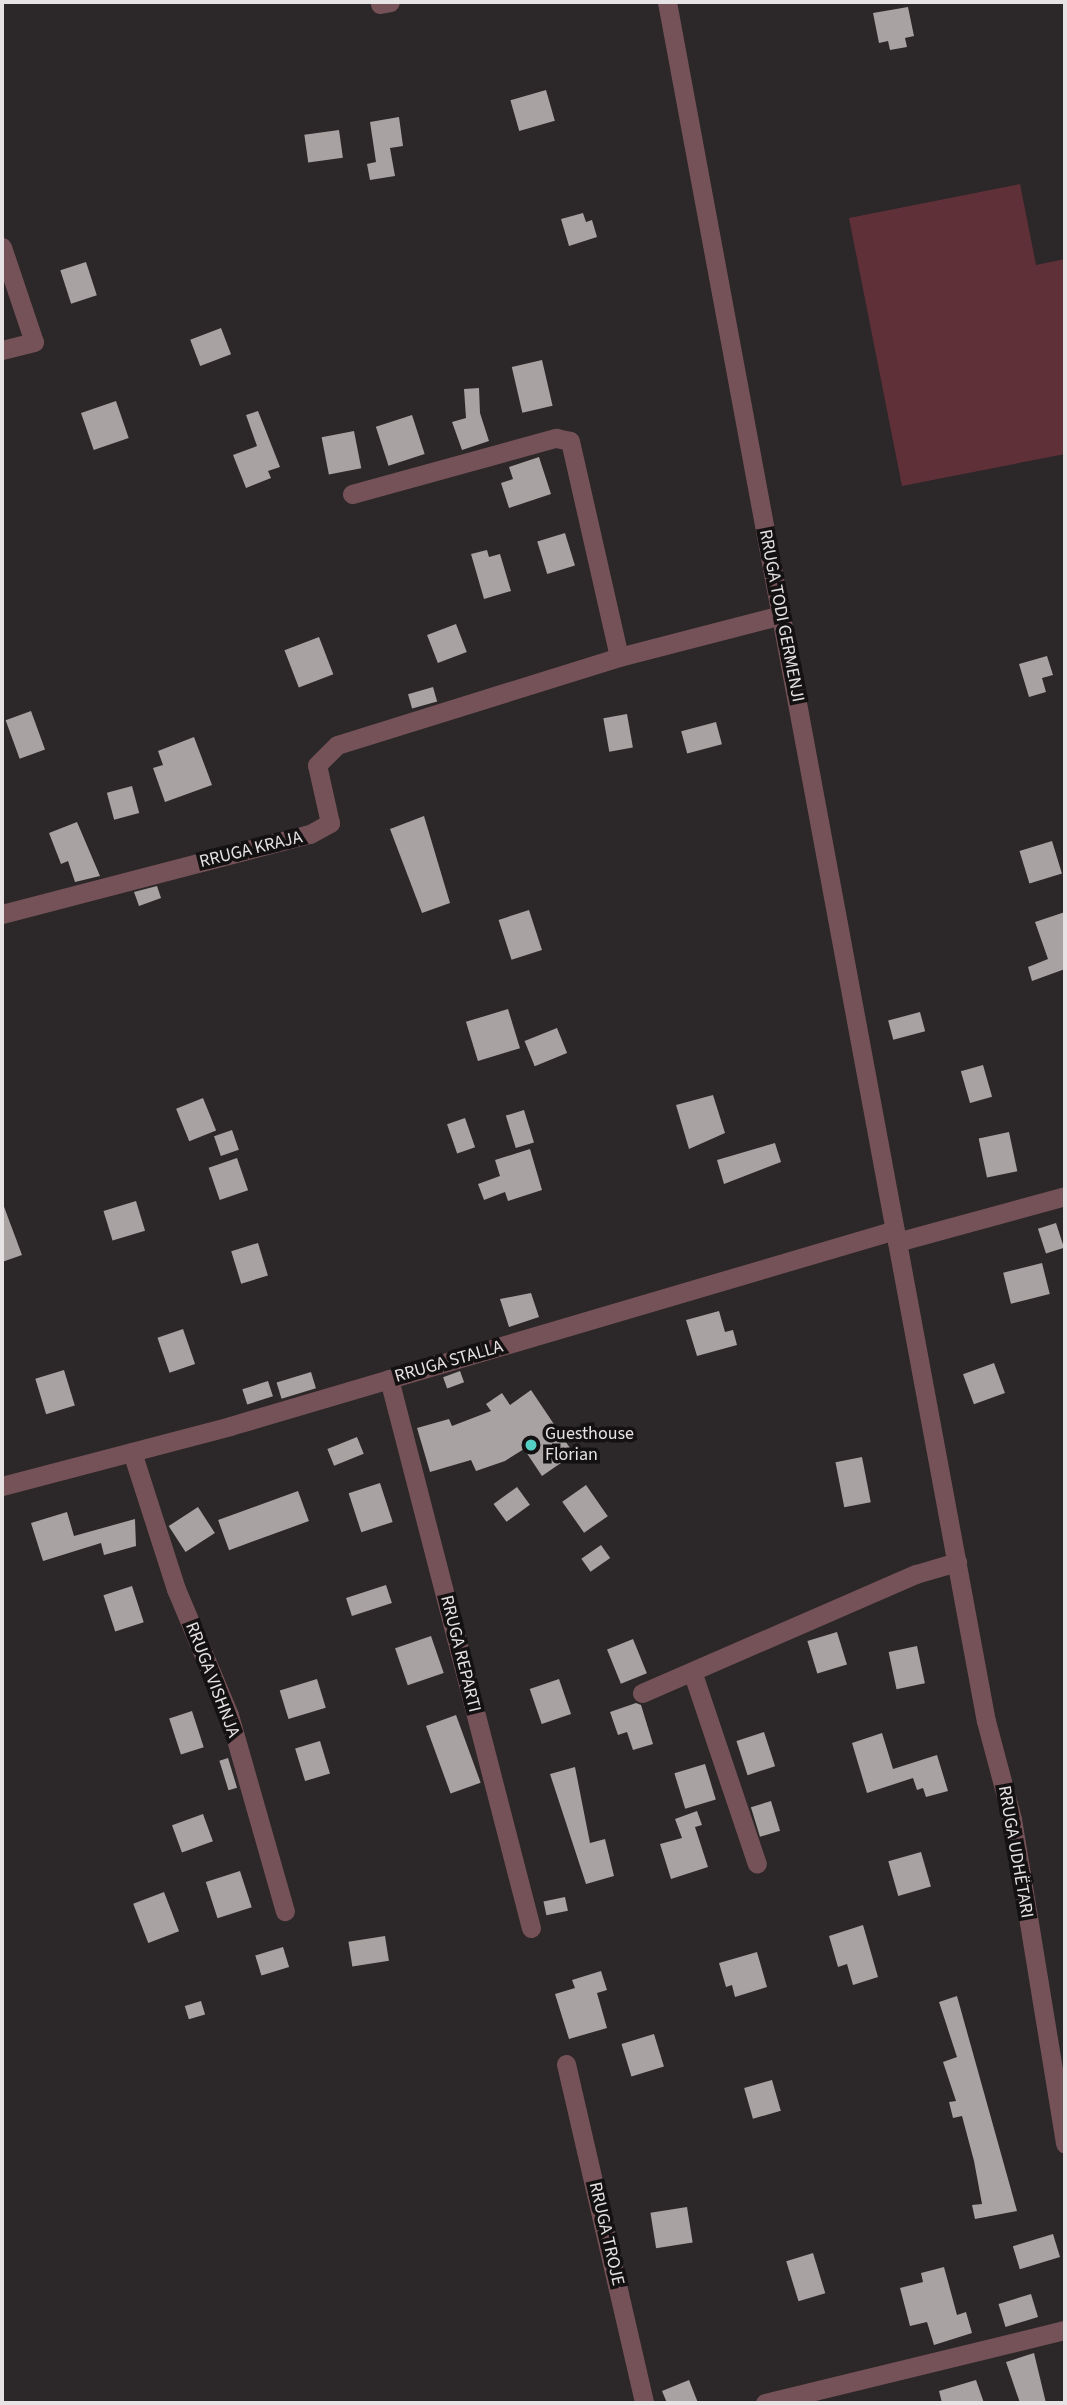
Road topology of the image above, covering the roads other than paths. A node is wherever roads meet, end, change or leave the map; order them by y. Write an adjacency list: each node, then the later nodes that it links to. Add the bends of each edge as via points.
1 (667, 2): 5 (street, RRUGA TODI GERMENJI)
2 (2, 247): 3 (street, via 34,342)
3 (2, 350)
4 (352, 494): 6 (street, via 556,438 570,440)
5 (780, 615): 6 (street, RRUGA KRAJA); 9 (street, RRUGA TODI GERMENJI)
6 (619, 657): 7 (street, RRUGA KRAJA, via 337,745 317,765 330,822 310,835)
7 (2, 914)
8 (1065, 1196): 9 (street, RRUGA STALLA)
9 (896, 1236): 10 (street, RRUGA STALLA); 13 (street, RRUGA UDHËTARI)
10 (389, 1379): 11 (street, RRUGA STALLA); 18 (street, RRUGA REPARTI)
11 (132, 1452): 12 (street, RRUGA STALLA); 17 (street, RRUGA VISHNJA, via 176,1589 229,1714)
12 (2, 1486)
13 (957, 1562): 14 (street, via 916,1574); 20 (street, RRUGA UDHËTARI, via 986,1721 1012,1819)
14 (693, 1674): 15 (street); 16 (street)
15 (642, 1693)
16 (757, 1864)
17 (285, 1911)
18 (531, 1928)
19 (566, 2064): 22 (street, RRUGA TROJE)
20 (1065, 2144)
21 (1065, 2330): 23 (street)
22 (644, 2403)
23 (765, 2403)

